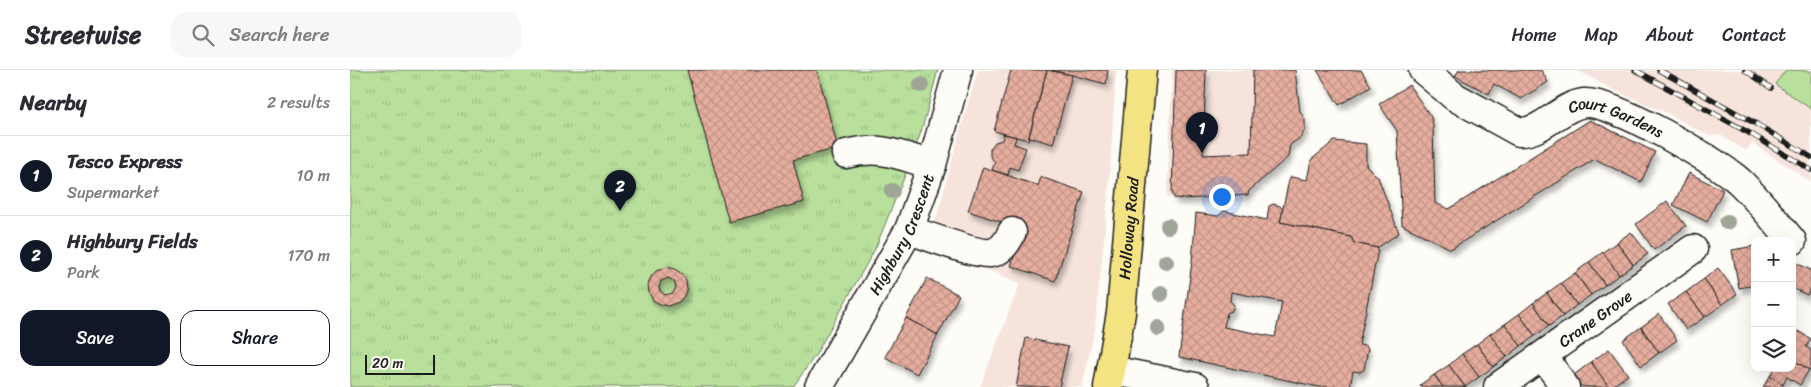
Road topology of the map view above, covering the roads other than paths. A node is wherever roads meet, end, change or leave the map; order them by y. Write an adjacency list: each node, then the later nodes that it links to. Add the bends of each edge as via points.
1 (958, 70): 5 (street, Highbury Crescent)
2 (1142, 70): 13 (highway, Holloway Road, via 1121,313)
3 (1423, 70): 8 (street, Court Gardens, via 1455,97 1519,132 1533,129 1578,104 1614,109 1696,151 1727,172 1748,190)
4 (846, 154): 5 (street, via 876,150)
5 (932, 165): 6 (street, Highbury Crescent)
6 (910, 230): 7 (street, via 990,253 1001,248); 14 (street, Highbury Crescent)
7 (1012, 232)
8 (1789, 237)
9 (1796, 244): 11 (street, Court Gardens)
10 (1693, 249): 12 (street, Crane Grove)
11 (1811, 254)
12 (1543, 356): 16 (street, Crane Grove); 17 (street)
13 (1109, 378): 15 (street)
14 (819, 387)
15 (1195, 387)
16 (1498, 387)
17 (1565, 387)

